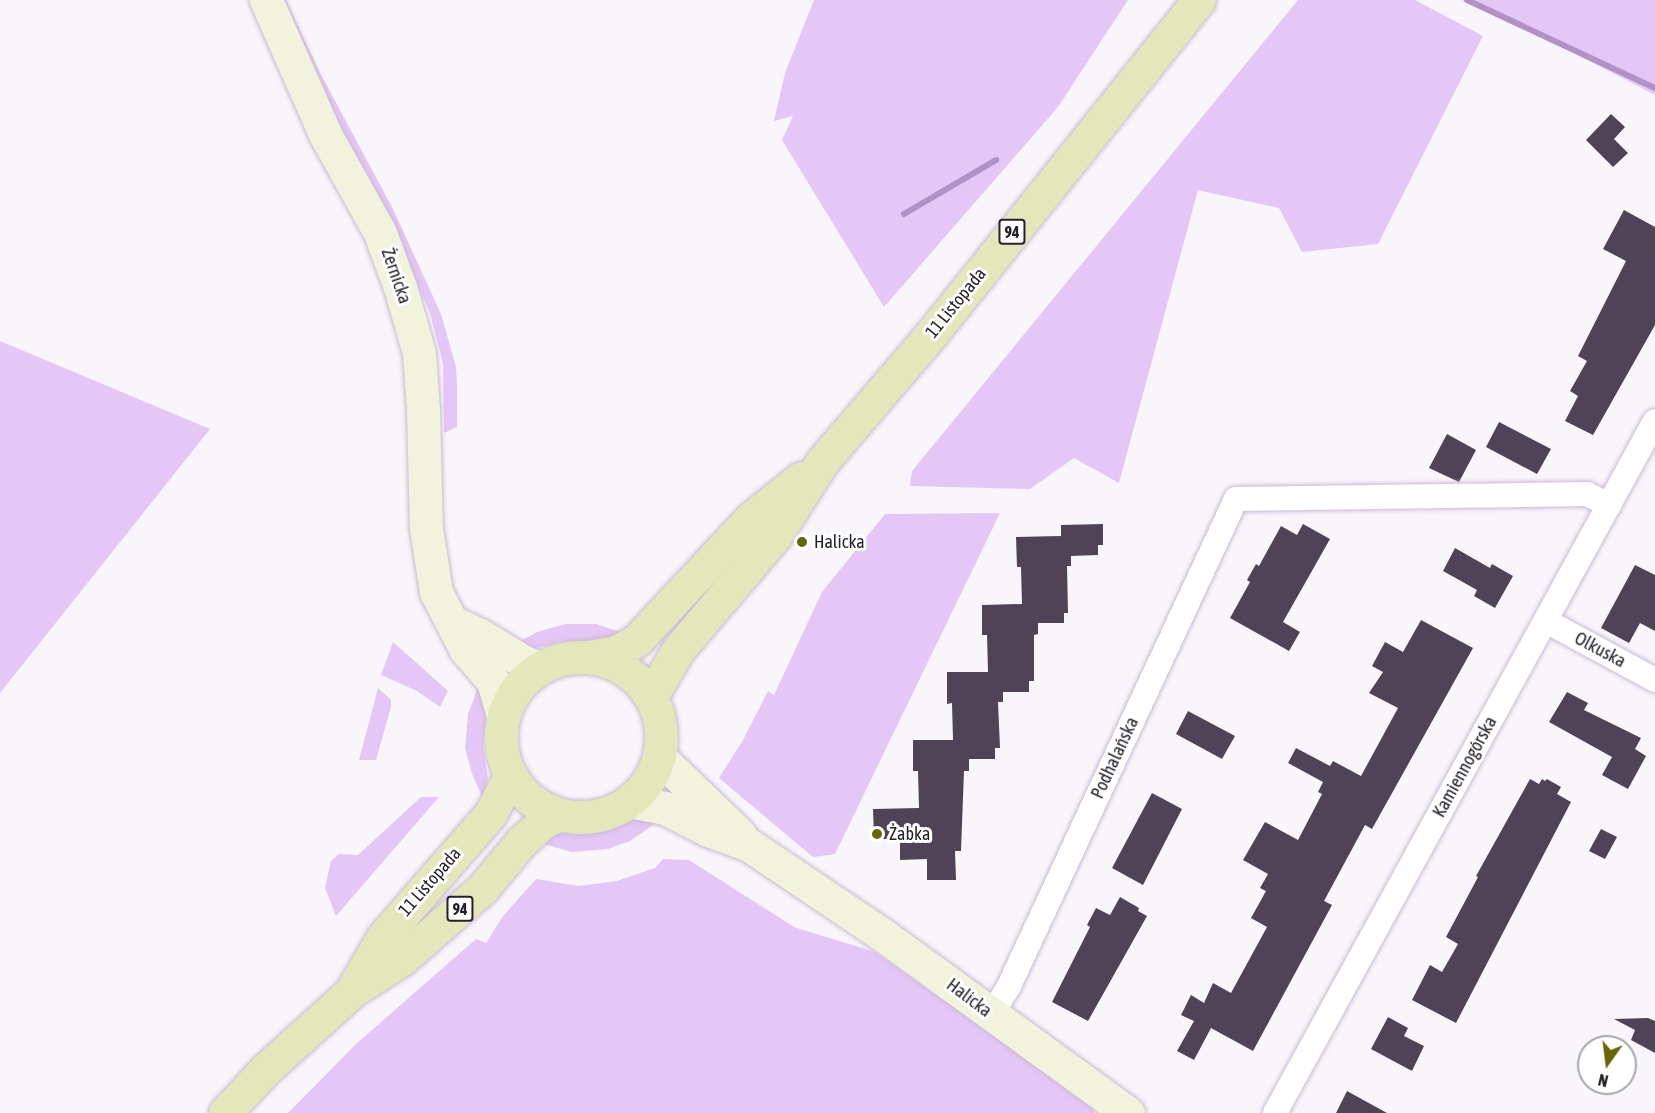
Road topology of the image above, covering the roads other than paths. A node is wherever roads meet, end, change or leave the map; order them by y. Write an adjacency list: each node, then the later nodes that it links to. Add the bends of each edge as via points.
1 (266, 0): 7 (street, Żernicka, via 325,134 380,233 412,324 422,385 426,528 432,577 441,605)
2 (1199, 0): 4 (main road, 11 Listopada / 94, via 933,332)
3 (1655, 421): 5 (street, Kamiennogórska)
4 (822, 462): 8 (main road, 11 Listopada / 94, via 750,519 636,641 616,651); 11 (main road, 11 Listopada / 94, via 775,536 678,651)
5 (1609, 505): 6 (street, Kamiennogórska); 19 (street, Podhalańska, via 1587,494 1236,499 1009,986)
6 (1546, 621): 10 (street, Olkuska); 22 (street, Kamiennogórska)
7 (452, 622): 9 (street); 12 (street, via 466,651 493,681)
8 (589, 657): 9 (main road, 94, via 564,659); 11 (main road, 94, via 631,674)
9 (540, 668): 12 (main road, 94, via 513,692)
10 (1655, 680)
11 (651, 697): 13 (main road, 94, via 661,737)
12 (503, 714): 14 (main road, 94, via 502,756)
13 (659, 757): 15 (main road, 94, via 643,789); 17 (street, Halicka)
14 (510, 776): 16 (main road, 94, via 530,800); 18 (main road, 11 Listopada / 94, via 491,813 382,937)
15 (629, 801): 16 (main road, 94, via 595,816); 17 (street, Halicka, via 665,808)
16 (558, 815): 18 (main road, 11 Listopada / 94, via 543,822 521,842 483,888 402,959)
17 (749, 845): 19 (street, Halicka, via 883,935)
18 (352, 992): 20 (main road, 11 Listopada / 94, via 264,1070)
19 (991, 1015): 21 (street, Halicka)
20 (225, 1113)
21 (1128, 1113)
22 (1275, 1113)

